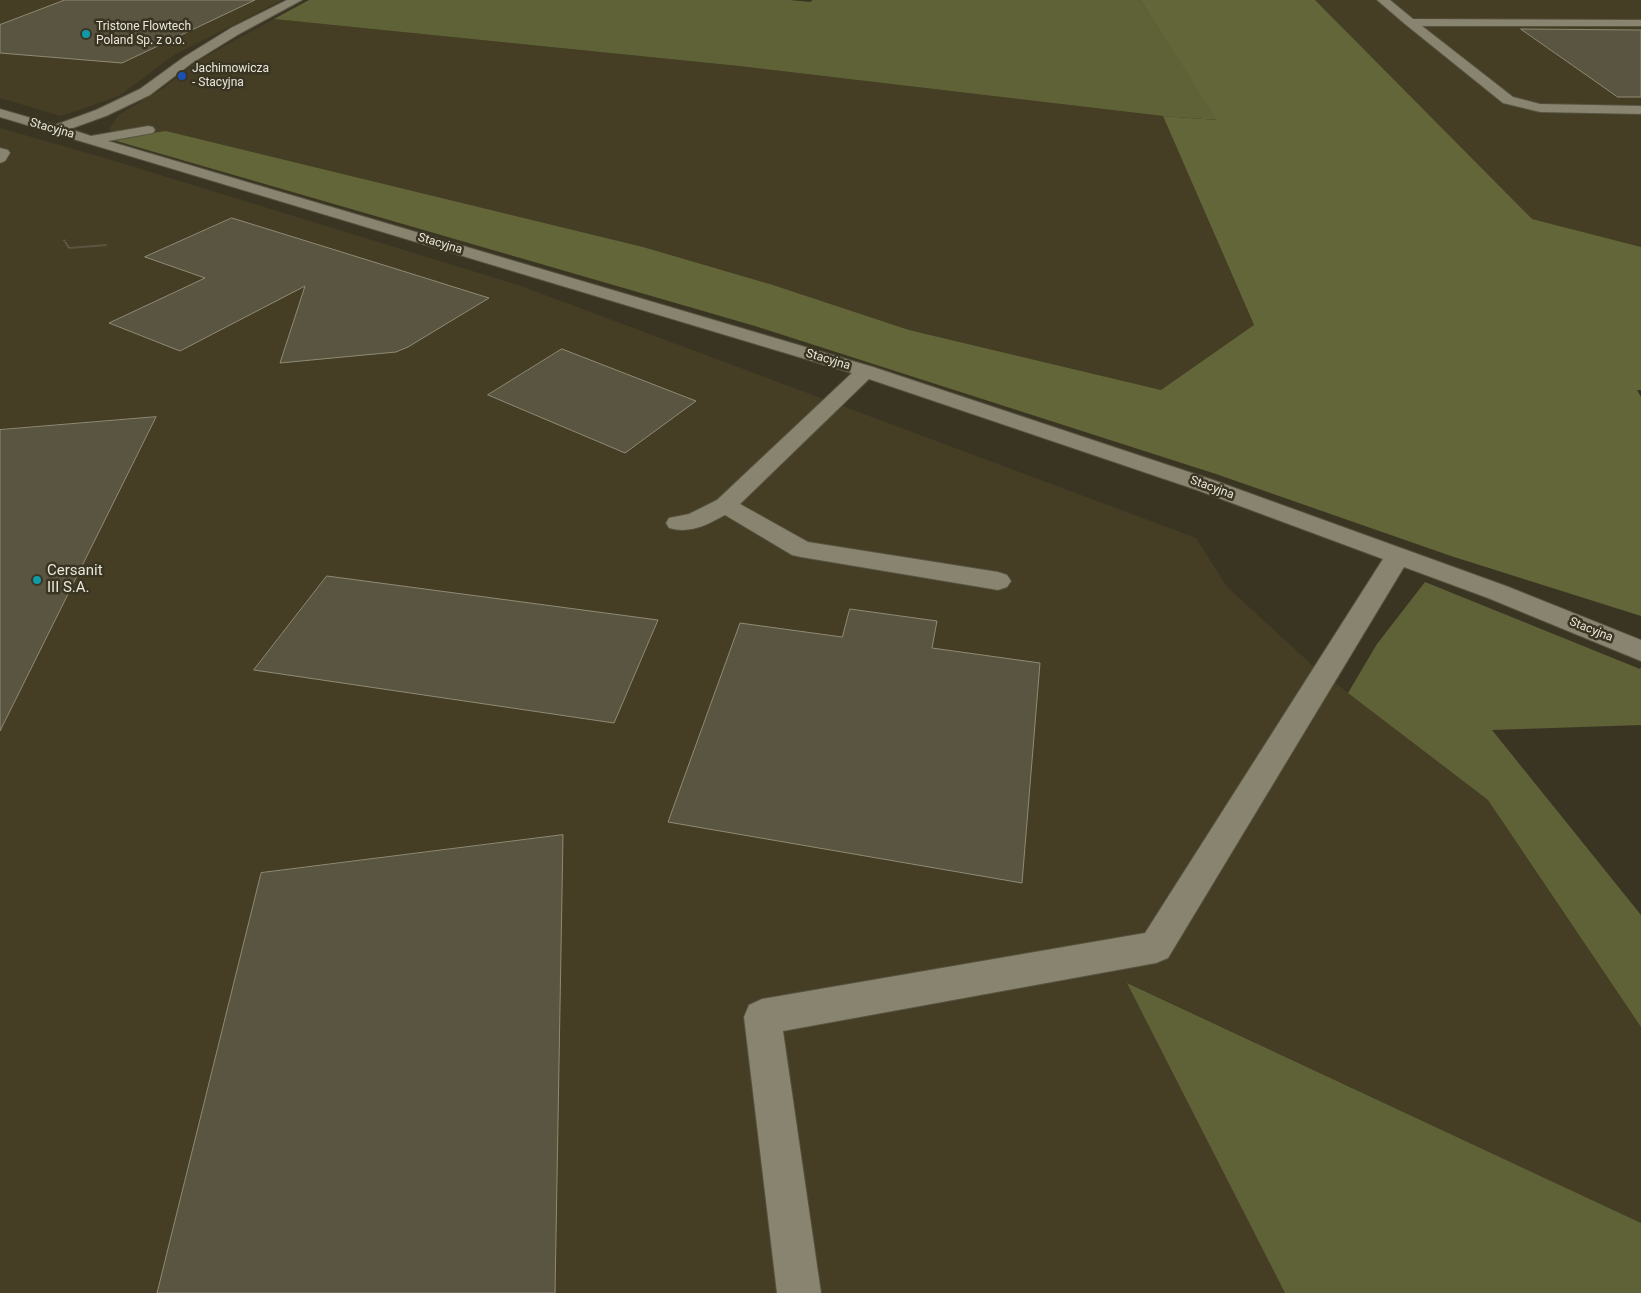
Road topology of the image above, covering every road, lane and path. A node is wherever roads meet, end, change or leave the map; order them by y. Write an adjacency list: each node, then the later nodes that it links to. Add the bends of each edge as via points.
1 (296, 0): 7 (street, via 188,60 145,92 101,114)
2 (1383, 0): 3 (street)
3 (1409, 22): 4 (street); 5 (street, via 1508,100 1540,108)
4 (1641, 24)
5 (1641, 110)
6 (0, 113): 7 (street, Stacyjna)
7 (55, 130): 9 (street, Stacyjna)
8 (148, 130): 9 (street)
9 (88, 139): 14 (street, Stacyjna)
10 (0, 152): 11 (street, via 3,153)
11 (0, 158)
12 (64, 240): 13 (path, via 70,248)
13 (107, 245)
14 (866, 371): 15 (street); 17 (street, Stacyjna, via 1205,485)
15 (725, 505): 16 (street, via 695,521); 18 (street, via 800,549)
16 (678, 523)
17 (1398, 556): 19 (street, Stacyjna, via 1497,592); 20 (street, via 1156,947 762,1017)
18 (998, 581)
19 (1641, 651)
20 (799, 1293)

